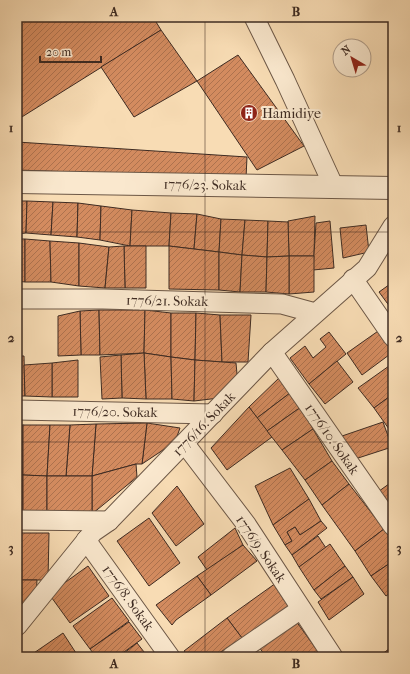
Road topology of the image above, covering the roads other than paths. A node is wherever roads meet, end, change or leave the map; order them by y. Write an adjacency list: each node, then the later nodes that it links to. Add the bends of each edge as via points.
1 (254, 17): 3 (street)
2 (17, 182): 3 (street, 1776/23. Sokak)
3 (334, 187): 4 (street, 1776/23. Sokak)
4 (393, 188)
5 (393, 226): 6 (street, 1776/16. Sokak, via 367,268)
6 (353, 279): 8 (street, 1776/16. Sokak); 9 (street)
7 (17, 299): 8 (street, 1776/21. Sokak, via 282,304)
8 (316, 313): 10 (street, 1776/16. Sokak)
9 (393, 337)
10 (272, 352): 12 (street, 1776/16. Sokak); 16 (street, 1776/10. Sokak)
11 (17, 410): 12 (street, 1776/20. Sokak)
12 (213, 414): 13 (street, 1776/16. Sokak)
13 (185, 444): 15 (street, 1776/16. Sokak); 18 (street, 1776/9. Sokak, via 246,524)
14 (17, 520): 15 (street)
15 (109, 521): 17 (street, 1776/16. Sokak)
16 (393, 526)
17 (86, 540): 19 (street, 1776/16. Sokak); 20 (street, 1776/8. Sokak)
18 (301, 609): 21 (street); 22 (street, 1776/9. Sokak)
19 (17, 626)
20 (170, 657)
21 (231, 657)
22 (333, 657)

